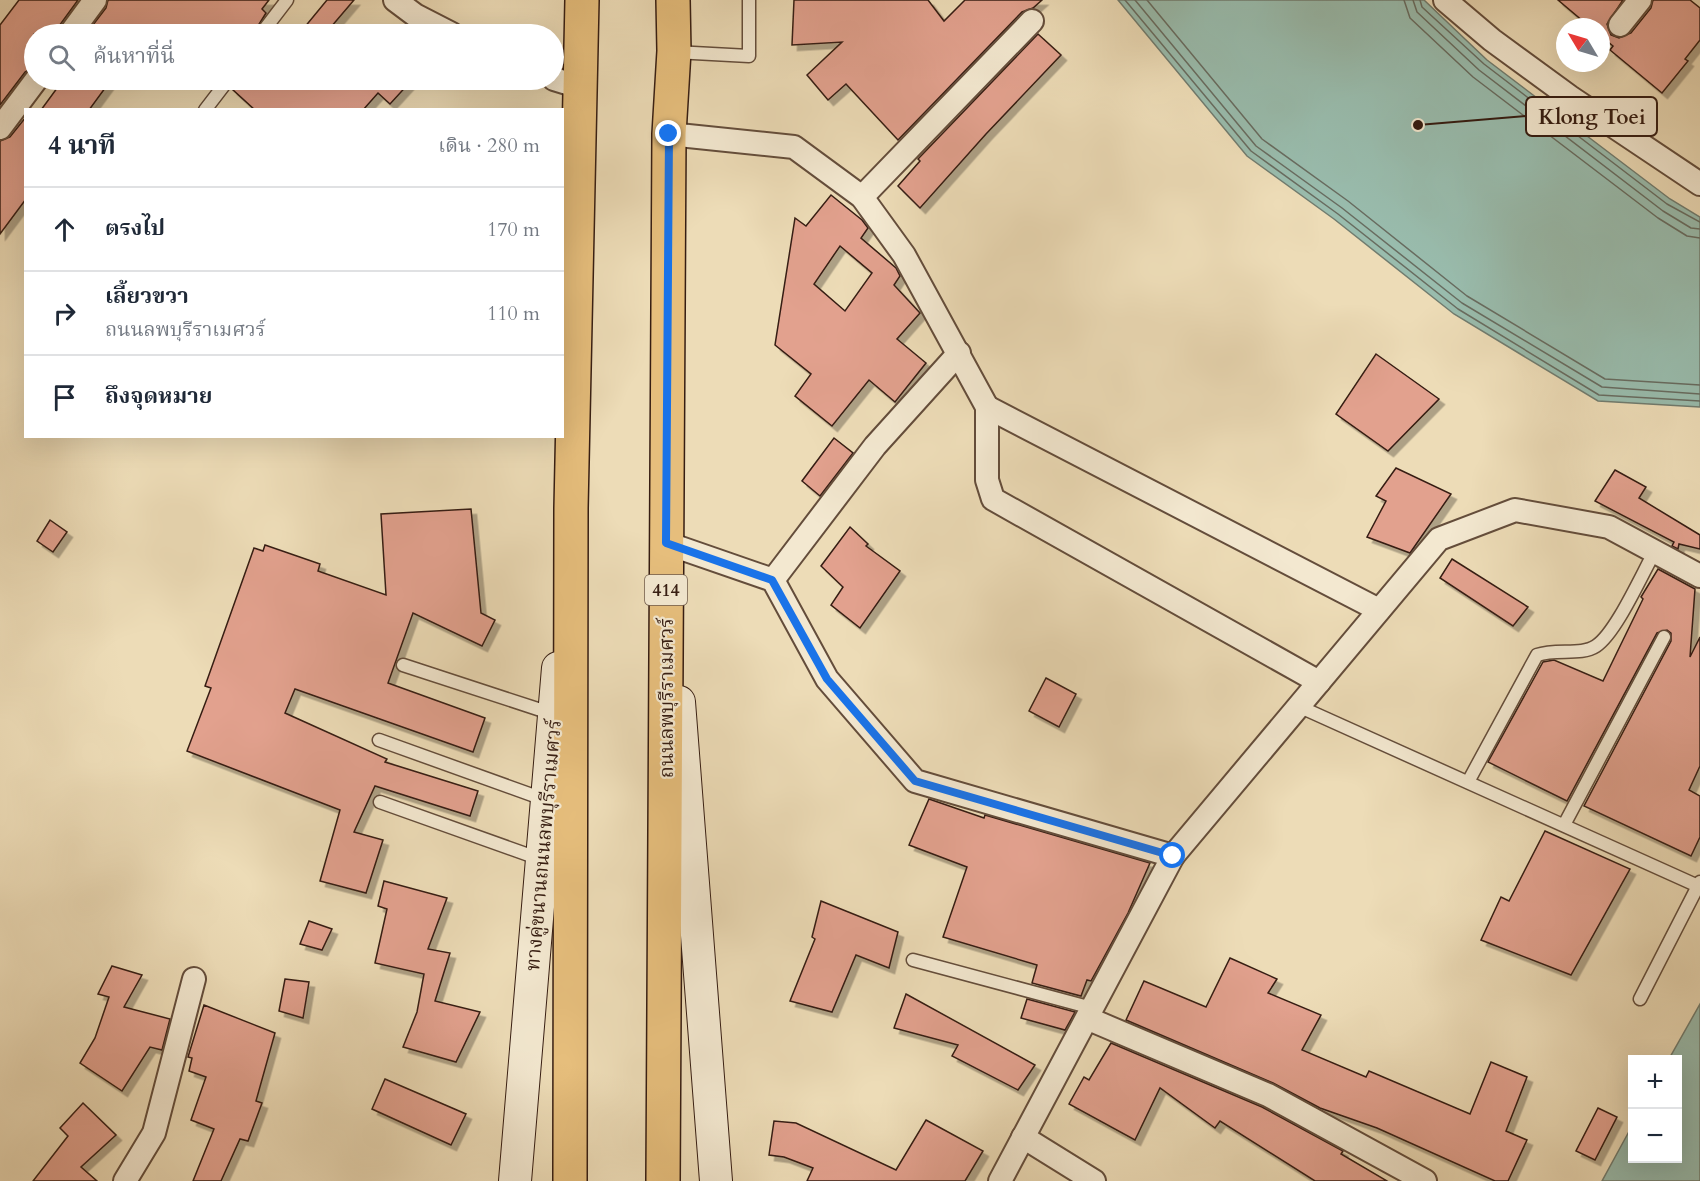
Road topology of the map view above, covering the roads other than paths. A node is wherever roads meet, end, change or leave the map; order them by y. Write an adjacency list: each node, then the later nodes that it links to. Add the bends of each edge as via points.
1 (95, 0): 10 (street)
2 (287, 0): 11 (lane)
3 (395, 0): 12 (street)
4 (582, 0): 15 (main road)
5 (673, 0): 14 (main road, ถนนลพบุรีราเมศวร์ / 414)
6 (749, 0): 14 (lane, via 750,56)
7 (1445, 0): 21 (street, via 1570,97)
8 (1641, 0): 13 (street)
9 (1032, 21): 22 (street)
10 (77, 24)
11 (269, 24)
12 (433, 24)
13 (1620, 25)
14 (674, 51): 20 (main road, ถนนลพบุรีราเมศวร์ / 414)
15 (567, 83): 25 (main road)
16 (28, 90): 19 (street)
17 (220, 90): 18 (lane)
18 (207, 108)
19 (0, 128)
20 (669, 134): 22 (street, via 794,147); 26 (main road, ถนนลพบุรีราเมศวร์ / 414)
21 (1700, 184)
22 (862, 197): 23 (street, via 904,255)
23 (959, 353): 24 (street); 29 (street, via 890,428)
24 (987, 407): 30 (street); 33 (street, via 987,480 993,499)
25 (571, 508): 35 (main road, ทางคู่ขนานถนนลพบุรีราเมศวร์); 51 (main road)
26 (666, 543): 29 (street); 52 (main road, ถนนลพบุรีราเมศวร์ / 414); 53 (main road, 414)
27 (1655, 551): 28 (street); 30 (street, via 1609,526 1515,510 1439,539); 37 (lane, via 1612,628 1596,646 1537,655)
28 (1700, 576)
29 (772, 580): 41 (street, via 827,679 915,781)
30 (1379, 610): 33 (street)
31 (1664, 637): 40 (lane)
32 (403, 665): 35 (lane)
33 (1319, 682): 34 (street)
34 (1298, 706): 37 (lane); 41 (street)
35 (554, 714): 38 (main road, ทางคู่ขนานถนนลพบุรีราเมศวร์)
36 (379, 740): 38 (lane)
37 (1468, 782): 40 (lane)
38 (547, 800): 42 (main road, ทางคู่ขนานถนนลพบุรีราเมศวร์)
39 (381, 802): 42 (lane)
40 (1564, 825): 43 (lane)
41 (1173, 856): 47 (street)
42 (542, 860): 50 (main road, ทางคู่ขนานถนนลพบุรีราเมศวร์)
43 (1699, 884): 46 (lane)
44 (913, 960): 47 (lane)
45 (194, 979): 49 (street, via 154,1133)
46 (1640, 999)
47 (1090, 1013): 48 (street); 56 (street, via 1268,1095)
48 (1023, 1137): 54 (street); 55 (street)
49 (124, 1181)
50 (515, 1181)
51 (570, 1181)
52 (663, 1181)
53 (716, 1181)
54 (1000, 1181)
55 (1094, 1181)
56 (1425, 1181)

